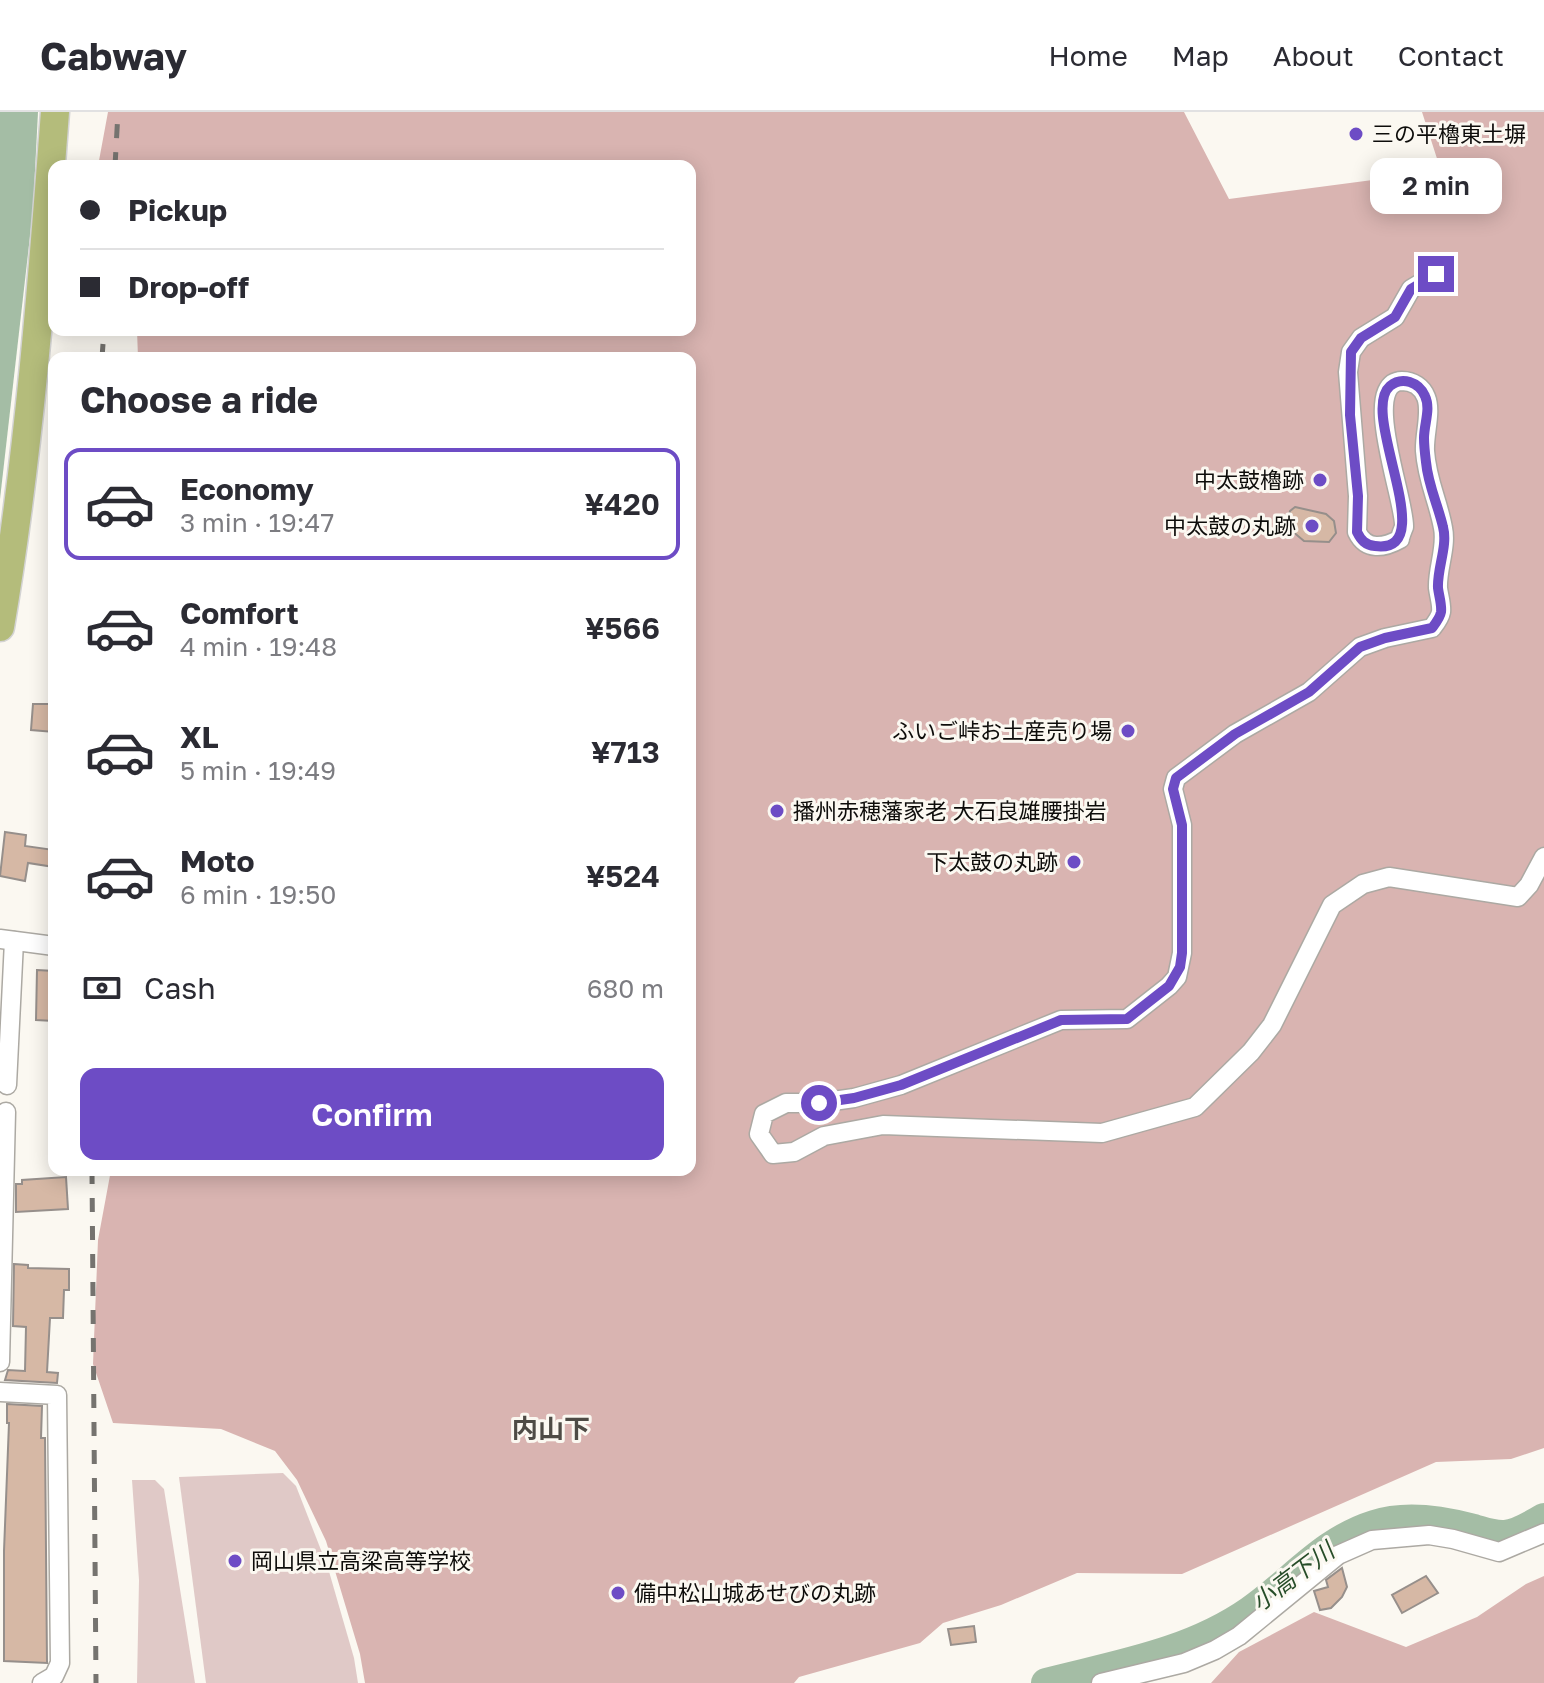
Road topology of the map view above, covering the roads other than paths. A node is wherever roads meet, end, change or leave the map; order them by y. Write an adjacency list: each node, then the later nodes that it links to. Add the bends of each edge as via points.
1 (55, 112): 2 (highway)
2 (51, 160)
3 (48, 201): 5 (highway, via 24,463)
4 (1436, 274): 6 (street, via 1411,289 1395,317 1361,338 1351,352 1348,372 1357,532 1367,544 1388,545 1400,539 1404,528 1387,448 1386,391 1401,381 1413,383 1427,399 1427,475 1444,531 1438,585 1441,613 1432,628 1360,647 1309,692 1235,734 1176,778 1173,789 1182,825 1182,953 1177,977 1127,1019 1061,1020 901,1085 854,1098 786,1103 764,1114 759,1134 773,1154 794,1152 824,1136 883,1125 1102,1133 1195,1107 1272,1025 1332,905 1363,884 1389,877 1518,897)
5 (0, 627)
6 (1544, 857)
7 (7, 940): 8 (street); 9 (street)
8 (48, 945)
9 (7, 1085)
10 (6, 1112): 11 (street)
11 (0, 1362)
12 (0, 1392): 14 (street, via 57,1395 60,1663 54,1676)
13 (1544, 1533): 15 (street, via 1499,1552 1429,1535 1372,1540 1338,1555 1215,1650)
14 (42, 1683)
15 (1101, 1683)

